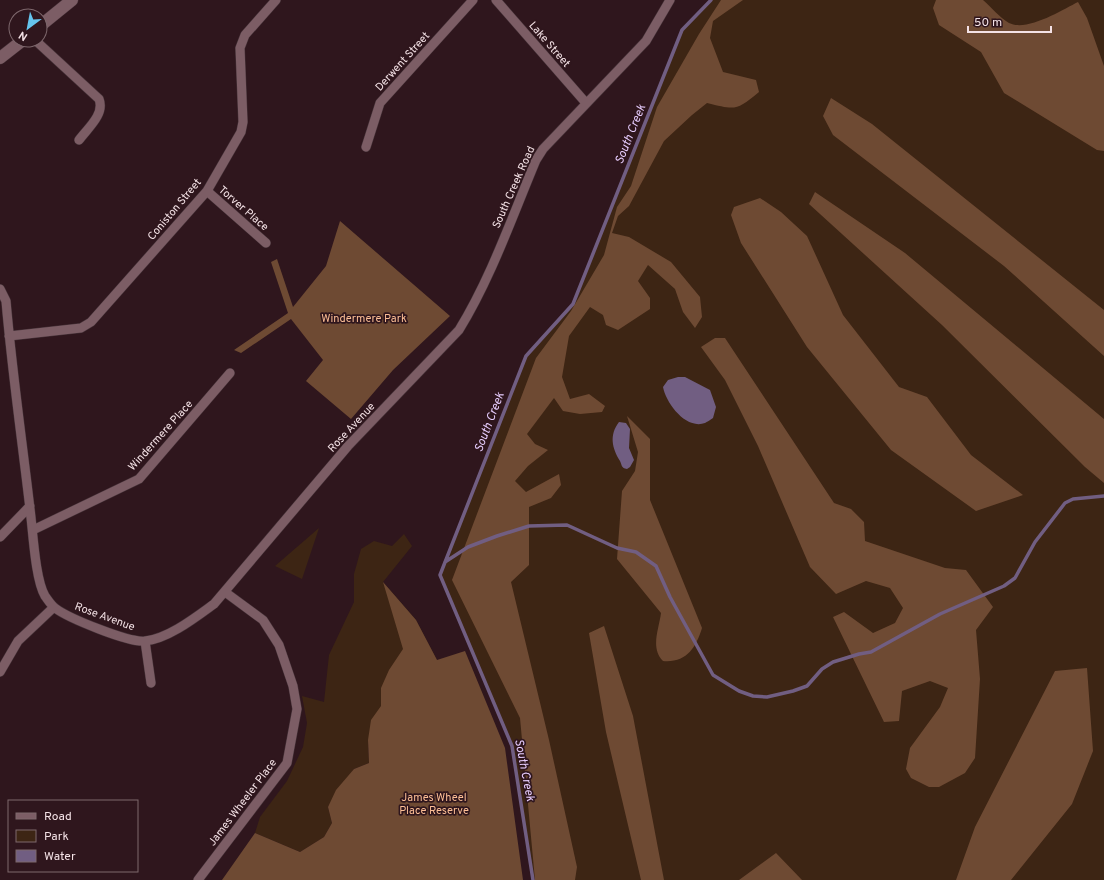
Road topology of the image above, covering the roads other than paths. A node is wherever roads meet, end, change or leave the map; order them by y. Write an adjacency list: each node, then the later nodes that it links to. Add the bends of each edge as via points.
1 (72, 0): 6 (street)
2 (276, 0): 13 (street, Coniston Street, via 245,35 240,48 243,122 241,132)
3 (473, 0): 12 (street, Derwent Street, via 380,103)
4 (496, 0): 10 (street, Lake Street)
5 (670, 0): 10 (street, South Creek Road, via 646,41)
6 (48, 20)
7 (13, 48): 9 (street)
8 (44, 48): 11 (street, via 99,99 101,112)
9 (0, 58)
10 (586, 103): 18 (street, South Creek Road, via 536,160 492,264 459,330)
11 (79, 140)
12 (366, 147)
13 (207, 191): 14 (street, Torver Place); 16 (street, Coniston Street, via 91,322 81,328)
14 (266, 243)
15 (0, 289): 16 (street, Rose Avenue, via 6,301)
16 (9, 336): 19 (street, Rose Avenue)
17 (230, 373): 20 (street, Windermere Place, via 139,479)
18 (396, 397): 22 (street, Rose Avenue, via 348,446)
19 (30, 506): 20 (street, Rose Avenue); 21 (street)
20 (33, 530): 23 (street, Rose Avenue, via 44,595)
21 (0, 537)
22 (225, 592): 24 (street, Rose Avenue, via 214,604 191,620 164,636); 27 (street, James Wheeler Place, via 263,620 279,645 298,709 287,764)
23 (54, 607): 24 (street, Rose Avenue, via 79,620 127,638); 25 (street, via 18,641)
24 (145, 641): 26 (street)
25 (0, 672)
26 (151, 683)
27 (198, 880)

